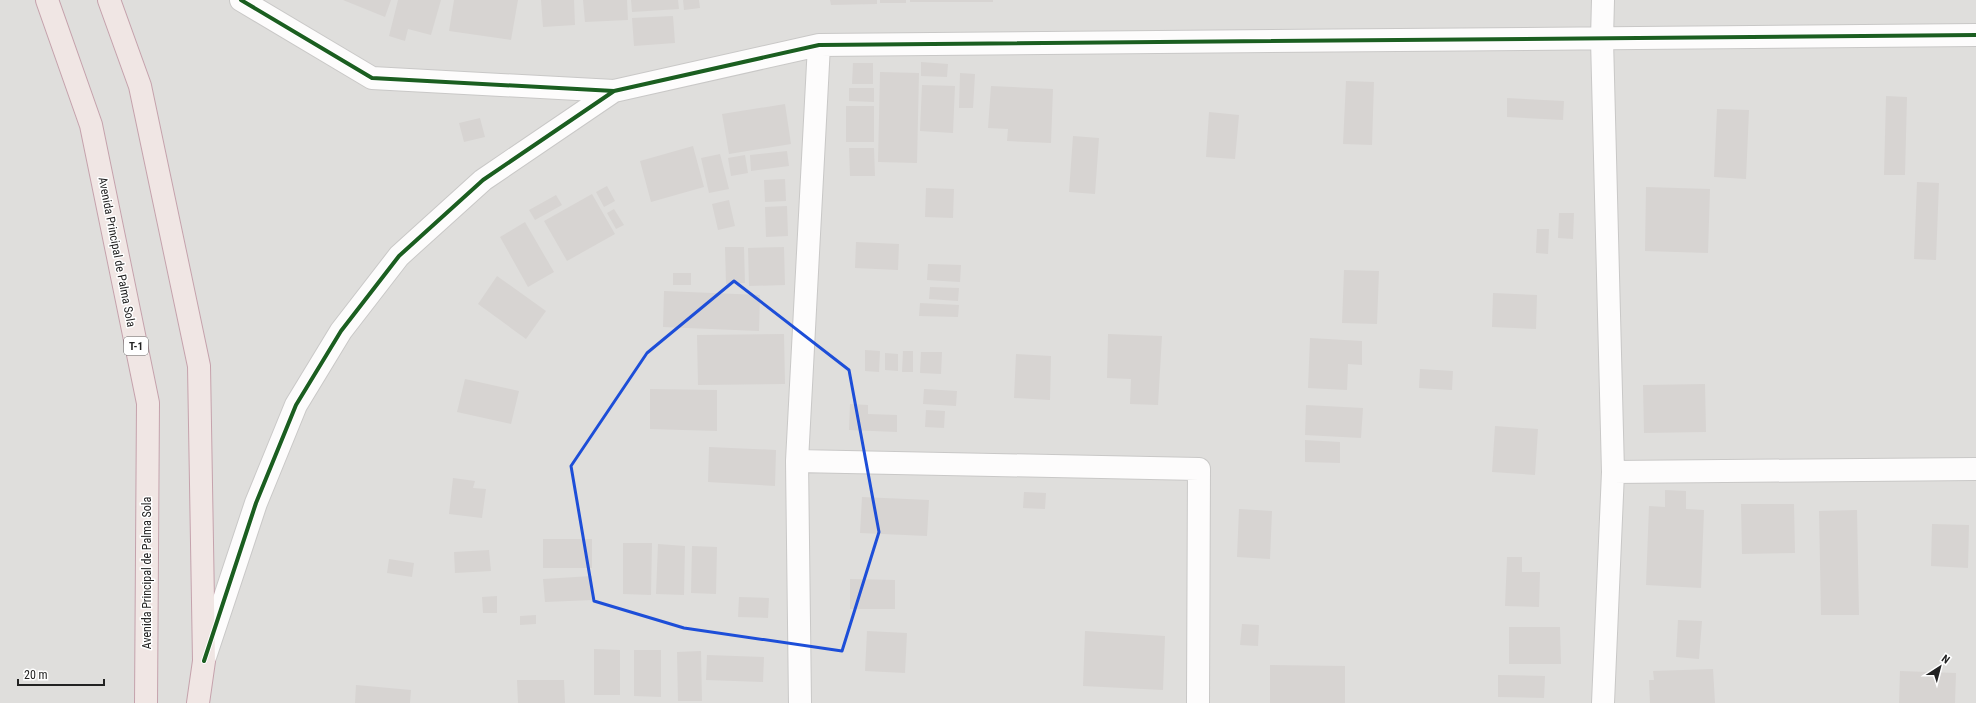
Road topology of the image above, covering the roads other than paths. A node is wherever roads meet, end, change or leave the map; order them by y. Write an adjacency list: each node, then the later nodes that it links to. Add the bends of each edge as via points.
1 (47, 0): 13 (highway, Avenida Principal de Palma Sola / T-1, via 92,125 148,403)
2 (108, 0): 12 (highway, via 140,86 200,366)
3 (1603, 0): 6 (street)
4 (242, 1): 8 (street, via 372,78)
5 (1976, 35): 6 (street)
6 (1602, 39): 7 (street); 11 (street)
7 (819, 45): 8 (street); 9 (street)
8 (614, 91): 12 (street, via 483,180 399,256 341,331 296,405 256,503)
9 (797, 461): 15 (street); 16 (street, via 1199,469)
10 (1976, 468): 11 (street)
11 (1612, 472): 17 (street)
12 (204, 661): 14 (highway)
13 (146, 703)
14 (198, 703)
15 (800, 703)
16 (1198, 703)
17 (1603, 703)

